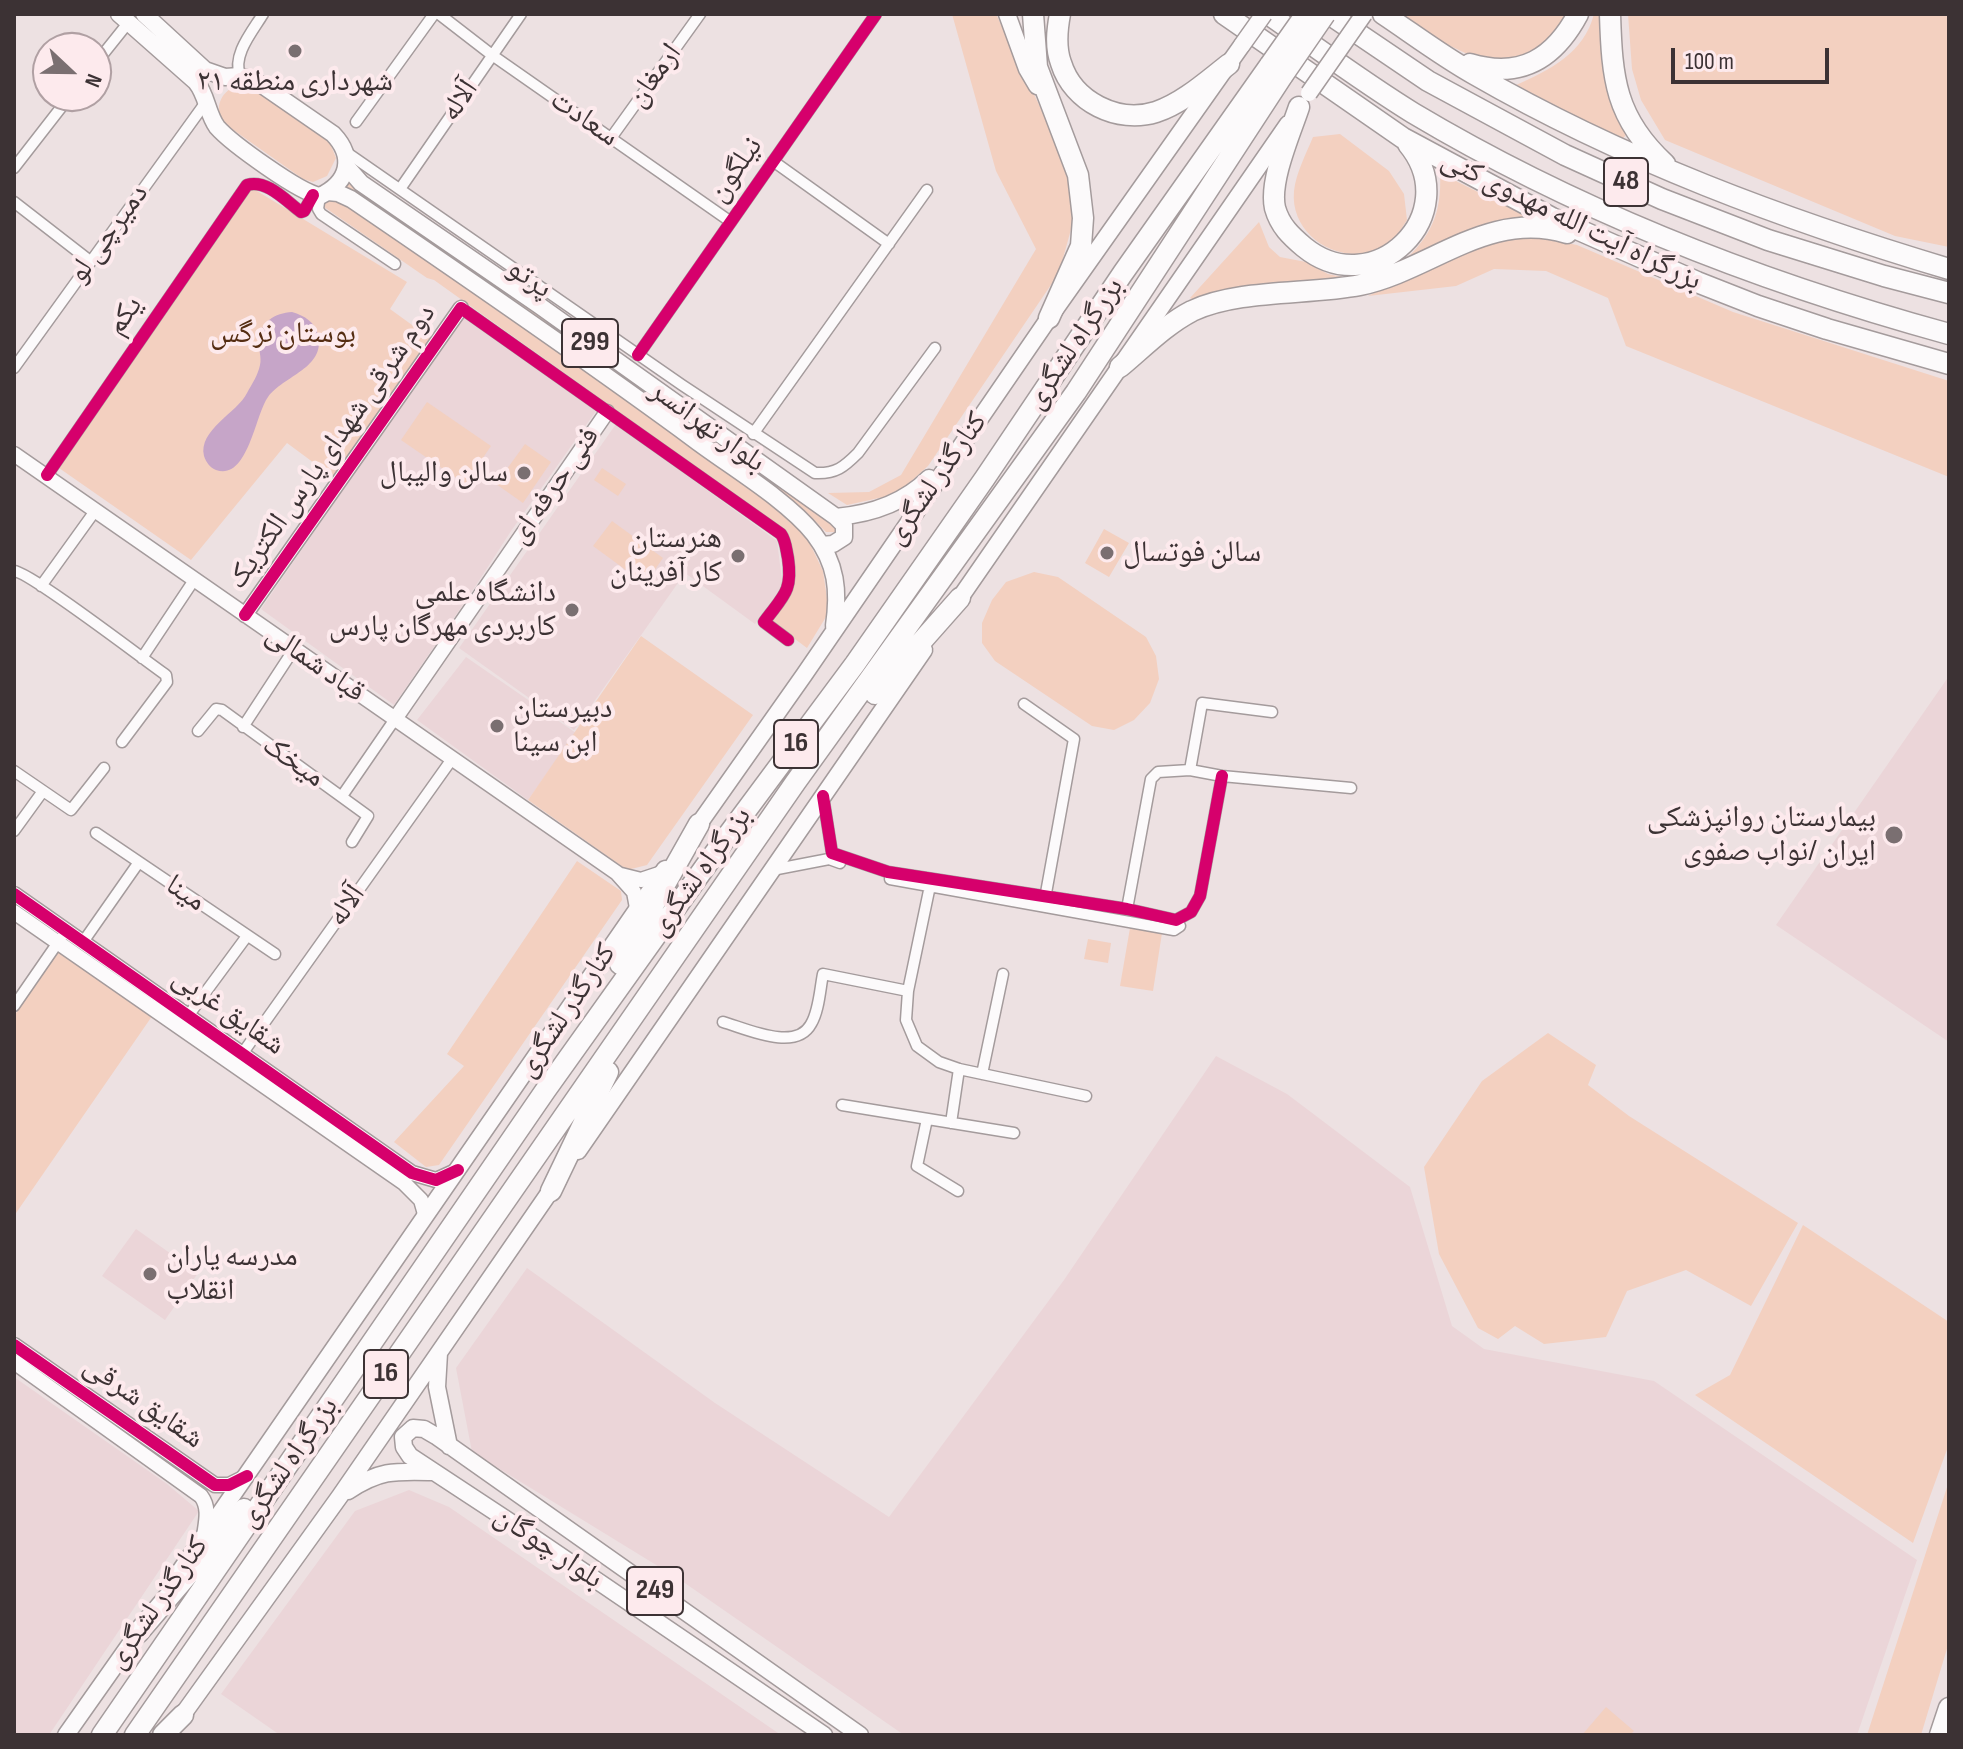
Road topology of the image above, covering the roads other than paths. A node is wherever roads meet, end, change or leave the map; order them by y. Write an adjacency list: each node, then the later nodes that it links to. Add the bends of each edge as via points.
1 (263, 14): 24 (street)
2 (437, 14): 20 (street, سعادت); 28 (street)
3 (521, 14): 20 (street, آلاله)
4 (700, 14): 30 (street, ارمغان)
5 (876, 14): 34 (street, نیلگون)
6 (1007, 14): 29 (main road, via 1027,69)
7 (1033, 14): 29 (highway, via 1037,67)
8 (1060, 14): 22 (highway, via 1061,66 1092,104 1113,114 1155,113)
9 (1224, 14): 31 (highway, بزرگراه آیت الله مهدوی کنی)
10 (1266, 14): 22 (main road, کنارگذر لشگری, bridge); 32 (highway, بزرگراه آیت الله مهدوی کنی / 48)
11 (1306, 14): 23 (highway, بزرگراه لشگری / 16, bridge)
12 (1327, 14): 23 (highway, بزرگراه لشگری / 16, bridge); 35 (highway, بزرگراه آیت الله مهدوی کنی / 48, via 1428,81)
13 (1364, 14): 25 (main road, bridge)
14 (1383, 14): 21 (highway)
15 (1578, 14): 21 (highway, via 1557,46 1519,67 1489,69)
16 (1610, 14): 37 (highway, via 1613,75 1626,117)
17 (146, 15): 24 (main road, via 205,70)
18 (123, 18): 19 (street); 26 (main road, via 196,82)
19 (112, 36)
20 (492, 55): 30 (street, سعادت); 38 (street, آلاله)
21 (1448, 57): 37 (highway, via 1553,116)
22 (1229, 64): 52 (main road, کنارگذر لشگری)
23 (1276, 70): 89 (highway, بزرگراه لشگری / 16, via 1076,392); 123 (highway, بزرگراه لشگری / 16, via 1123,273 864,652)
24 (232, 76): 26 (main road, via 214,88); 33 (main road, بلوار تهرانسر, via 262,85 333,134)
25 (1304, 100): 31 (highway, via 1282,156 1275,207 1285,230 1309,251 1334,263 1381,260 1412,236 1420,222 1426,173); 57 (main road)
26 (206, 102): 40 (main road, بلوار تهرانسر, via 223,132 294,185); 47 (street, دمیرچی لو)
27 (58, 112): 36 (street)
28 (356, 122)
29 (1060, 128): 52 (highway, via 1078,175 1083,218 1081,246)
30 (611, 138): 44 (street, سعادت)
31 (1403, 138): 42 (highway, بزرگراه آیت الله مهدوی کنی)
32 (1463, 141): 42 (highway, via 1481,162); 53 (highway, بزرگراه آیت الله مهدوی کنی / 48, via 1549,186 1721,260)
33 (346, 159): 38 (street, پرتو); 40 (main road, via 339,181); 61 (main road, بلوار تهرانسر / 299, via 361,183)
34 (773, 161): 44 (street, نیلگون); 45 (street)
35 (1588, 165): 43 (highway, via 1721,204); 50 (highway, بزرگراه آیت الله مهدوی کنی / 48, via 1768,240)
36 (14, 168)
37 (1677, 174): 43 (highway)
38 (400, 189): 55 (street, پرتو)
39 (927, 190): 45 (street)
40 (320, 194): 48 (street, via 321,214); 65 (street, یکم, via 301,212 266,186 247,185); 68 (main road, بلوار تهرانسر / 299, via 351,199 583,358 793,512)
41 (14, 202): 47 (street)
42 (1552, 218): 46 (highway, بزرگراه آیت الله مهدوی کنی)
43 (1791, 218): 49 (highway)
44 (731, 222): 55 (street, نیلگون)
45 (889, 244): 62 (street)
46 (1615, 247): 56 (highway, بزرگراه آیت الله مهدوی کنی, via 1758,306); 57 (highway, via 1535,227 1502,229 1365,284 1230,300 1193,311)
47 (90, 261): 58 (street, دمیرچی لو)
48 (395, 264)
49 (1949, 269)
50 (1948, 292)
51 (461, 308): 60 (street); 73 (street, دوم شرقی شهدای پارس الکتریک)
52 (1049, 318): 63 (main road, کنارگذر لشگری)
53 (1949, 334)
54 (935, 348): 62 (street, پرتو, via 843,468 815,473)
55 (638, 355): 59 (street, پرتو)
56 (1947, 364)
57 (1120, 367): 72 (main road)
58 (14, 368)
59 (682, 385): 61 (street); 62 (street, پرتو)
60 (607, 412): 75 (street, via 781,534 791,580 764,622); 80 (street, فنی حرفه ای)
61 (698, 420): 67 (main road, بلوار تهرانسر / 299)
62 (753, 434)
63 (957, 451): 67 (main road, via 918,490 899,501 869,514); 74 (main road, کنارگذر لشگری)
64 (14, 454): 65 (street, قباد شمالی)
65 (47, 475): 66 (street, قباد شمالی)
66 (95, 511): 70 (street, قباد شمالی); 71 (street)
67 (836, 517): 68 (main road, via 844,525 844,537)
68 (822, 545): 74 (main road, بلوار تهرانسر / 299, via 838,588)
69 (14, 571): 71 (street)
70 (194, 580): 73 (street, قباد شمالی); 77 (street)
71 (41, 586): 77 (street)
72 (960, 598): 89 (highway); 93 (main road)
73 (245, 615): 76 (street, قباد شمالی)
74 (834, 630): 94 (main road, کنارگذر لشگری)
75 (788, 640)
76 (294, 649): 80 (street, قباد شمالی); 81 (street)
77 (142, 658): 83 (street, via 167,678)
78 (1024, 704): 104 (street, via 1074,739)
79 (1272, 712): 86 (street, via 1202,703)
80 (395, 719): 84 (street, قباد شمالی); 92 (street)
81 (243, 727): 82 (street, میخک, via 216,709); 92 (street, میخک)
82 (198, 731)
83 (122, 742)
84 (452, 759): 100 (street, قباد شمالی); 119 (street, آلاله)
85 (104, 768): 91 (street, via 71,810)
86 (1190, 770): 88 (street); 106 (street, via 1158,772 1151,779)
87 (14, 771): 91 (street)
88 (1222, 776): 90 (street); 108 (street, via 1200,896 1191,912)
89 (795, 783): 116 (highway, بزرگراه لشگری / 16)
90 (1351, 788)
91 (43, 791): 95 (street)
92 (342, 796): 97 (street, میخک, via 368,816)
93 (823, 796): 99 (main road); 102 (street, via 832,853)
94 (699, 824): 101 (main road, کنارگذر لشگری); 123 (highway)
95 (14, 831)
96 (96, 833): 98 (street, مینا)
97 (352, 842)
98 (139, 862): 110 (street, مینا); 111 (street)
99 (772, 870): 102 (street, via 829,859 886,879); 131 (main road)
100 (617, 873): 101 (street, via 641,880); 105 (street, via 634,892)
101 (662, 873): 105 (main road, کنارگذر لشگری)
102 (930, 883): 104 (street); 114 (street)
103 (14, 894): 109 (street, شقایق غربی)
104 (1044, 902): 106 (street); 108 (street, via 1174,930 1180,926)
105 (637, 908): 129 (main road, کنارگذر لشگری)
106 (1127, 909): 108 (street)
107 (14, 912): 109 (street, شقایق غربی)
108 (1176, 920)
109 (62, 936): 111 (street, شقایق غربی); 115 (street); 122 (street, شقایق غربی)
110 (247, 936): 112 (street, مینا); 117 (street)
111 (83, 942): 117 (street, شقایق غربی)
112 (275, 954)
113 (1003, 974): 121 (street)
114 (908, 991): 118 (street, via 823,974 812,1024 801,1036 788,1040); 120 (street, via 906,1020 917,1046)
115 (14, 1006)
116 (636, 1014): 131 (highway); 148 (highway, بزرگراه لشگری / 16)
117 (188, 1016): 119 (street, شقایق غربی)
118 (723, 1022)
119 (242, 1054): 122 (street, شقایق غربی)
120 (959, 1069): 121 (street); 127 (street)
121 (982, 1074): 124 (street)
122 (279, 1088): 130 (street, شقایق غربی)
123 (545, 1091): 137 (highway, بزرگراه لشگری / 16)
124 (1086, 1096)
125 (842, 1105): 126 (street)
126 (927, 1119): 127 (street); 132 (street, via 917,1166)
127 (951, 1123): 128 (street)
128 (1014, 1133)
129 (458, 1170): 130 (street, via 436,1180); 133 (main road, کنارگذر لشگری)
130 (408, 1178): 133 (street)
131 (551, 1191): 135 (main road)
132 (958, 1191)
133 (425, 1214): 140 (main road, کنارگذر لشگری)
134 (14, 1345): 140 (street, شقایق شرقی, via 215,1485)
135 (439, 1353): 138 (main road, via 437,1387); 141 (main road)
136 (14, 1362): 142 (street, شقایق شرقی, via 201,1496 207,1512)
137 (319, 1420): 143 (highway); 147 (highway, بزرگراه لشگری / 16)
138 (449, 1446): 139 (main road, بلوار چوگان, via 424,1429 413,1428 403,1437 410,1456); 151 (main road, بلوار چوگان / 249)
139 (433, 1472): 141 (main road, via 392,1471); 150 (main road, بلوار چوگان / 249)
140 (247, 1476): 142 (main road, کنارگذر لشگری)
141 (340, 1496): 145 (main road)
142 (204, 1536): 143 (main road, کنارگذر لشگری)
143 (138, 1633): 146 (main road, کنارگذر لشگری)
144 (1949, 1708): 152 (highway)
145 (183, 1715): 149 (highway)
146 (69, 1731)
147 (102, 1735)
148 (135, 1735)
149 (166, 1735)
150 (824, 1735)
151 (860, 1735)
152 (1940, 1735)

